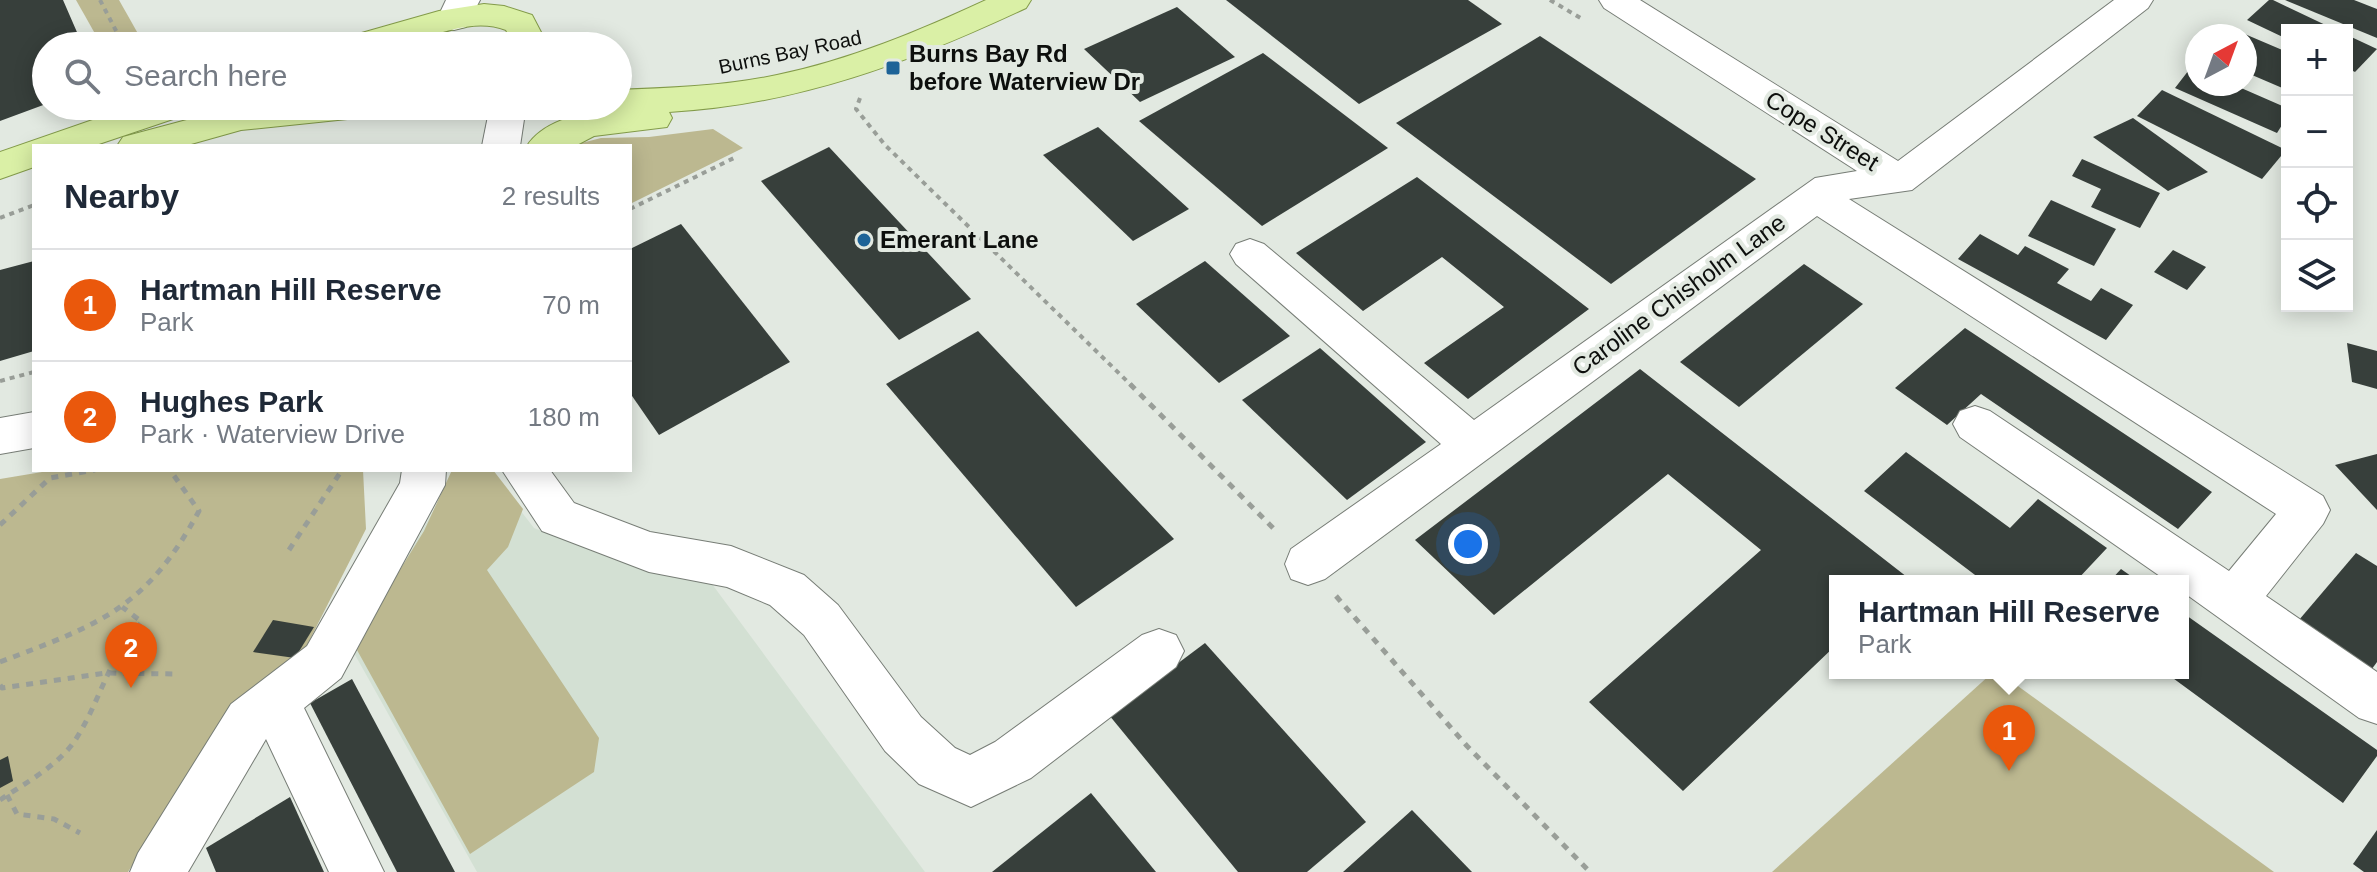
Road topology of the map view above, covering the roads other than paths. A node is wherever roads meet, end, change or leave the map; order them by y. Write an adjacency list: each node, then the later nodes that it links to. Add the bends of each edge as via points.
1 (955, 0): 8 (main road, Burns Bay Road, via 877,32 763,61)
2 (1014, 0): 9 (main road, Burns Bay Road, via 903,50)
3 (1616, 0): 20 (street, Cope Street)
4 (2136, 0): 20 (street, Cope Street)
5 (458, 10): 6 (main road); 7 (main road, via 515,20)
6 (396, 32)
7 (525, 32)
8 (632, 75)
9 (776, 87): 10 (main road, Burns Bay Road); 17 (main road, via 695,115 586,124)
10 (632, 102)
11 (130, 120): 14 (main road)
12 (234, 120): 15 (main road)
13 (506, 120): 16 (street)
14 (59, 144)
15 (144, 144)
16 (501, 144)
17 (550, 144)
18 (32, 154): 19 (main road)
19 (0, 166)
20 (1899, 180): 23 (street, Caroline Chisholm Lane, via 1829,188)
21 (32, 182): 22 (main road)
22 (0, 193)
23 (1816, 197): 28 (street, Caroline Chisholm Lane); 32 (street, via 2307,510)
24 (1250, 254): 28 (street)
25 (1975, 424): 32 (street)
26 (32, 430): 27 (street)
27 (0, 436)
28 (1471, 444): 31 (street, Caroline Chisholm Lane)
29 (423, 472): 34 (street, via 416,495 324,662)
30 (525, 472): 33 (street, via 558,517 649,552 731,567 787,590 821,620 903,734 937,766 971,782 1013,760)
31 (1308, 564)
32 (2234, 601): 35 (street)
33 (1159, 651)
34 (274, 701): 36 (street, via 249,721); 37 (street)
35 (2377, 701)
36 (157, 872)
37 (357, 872)

